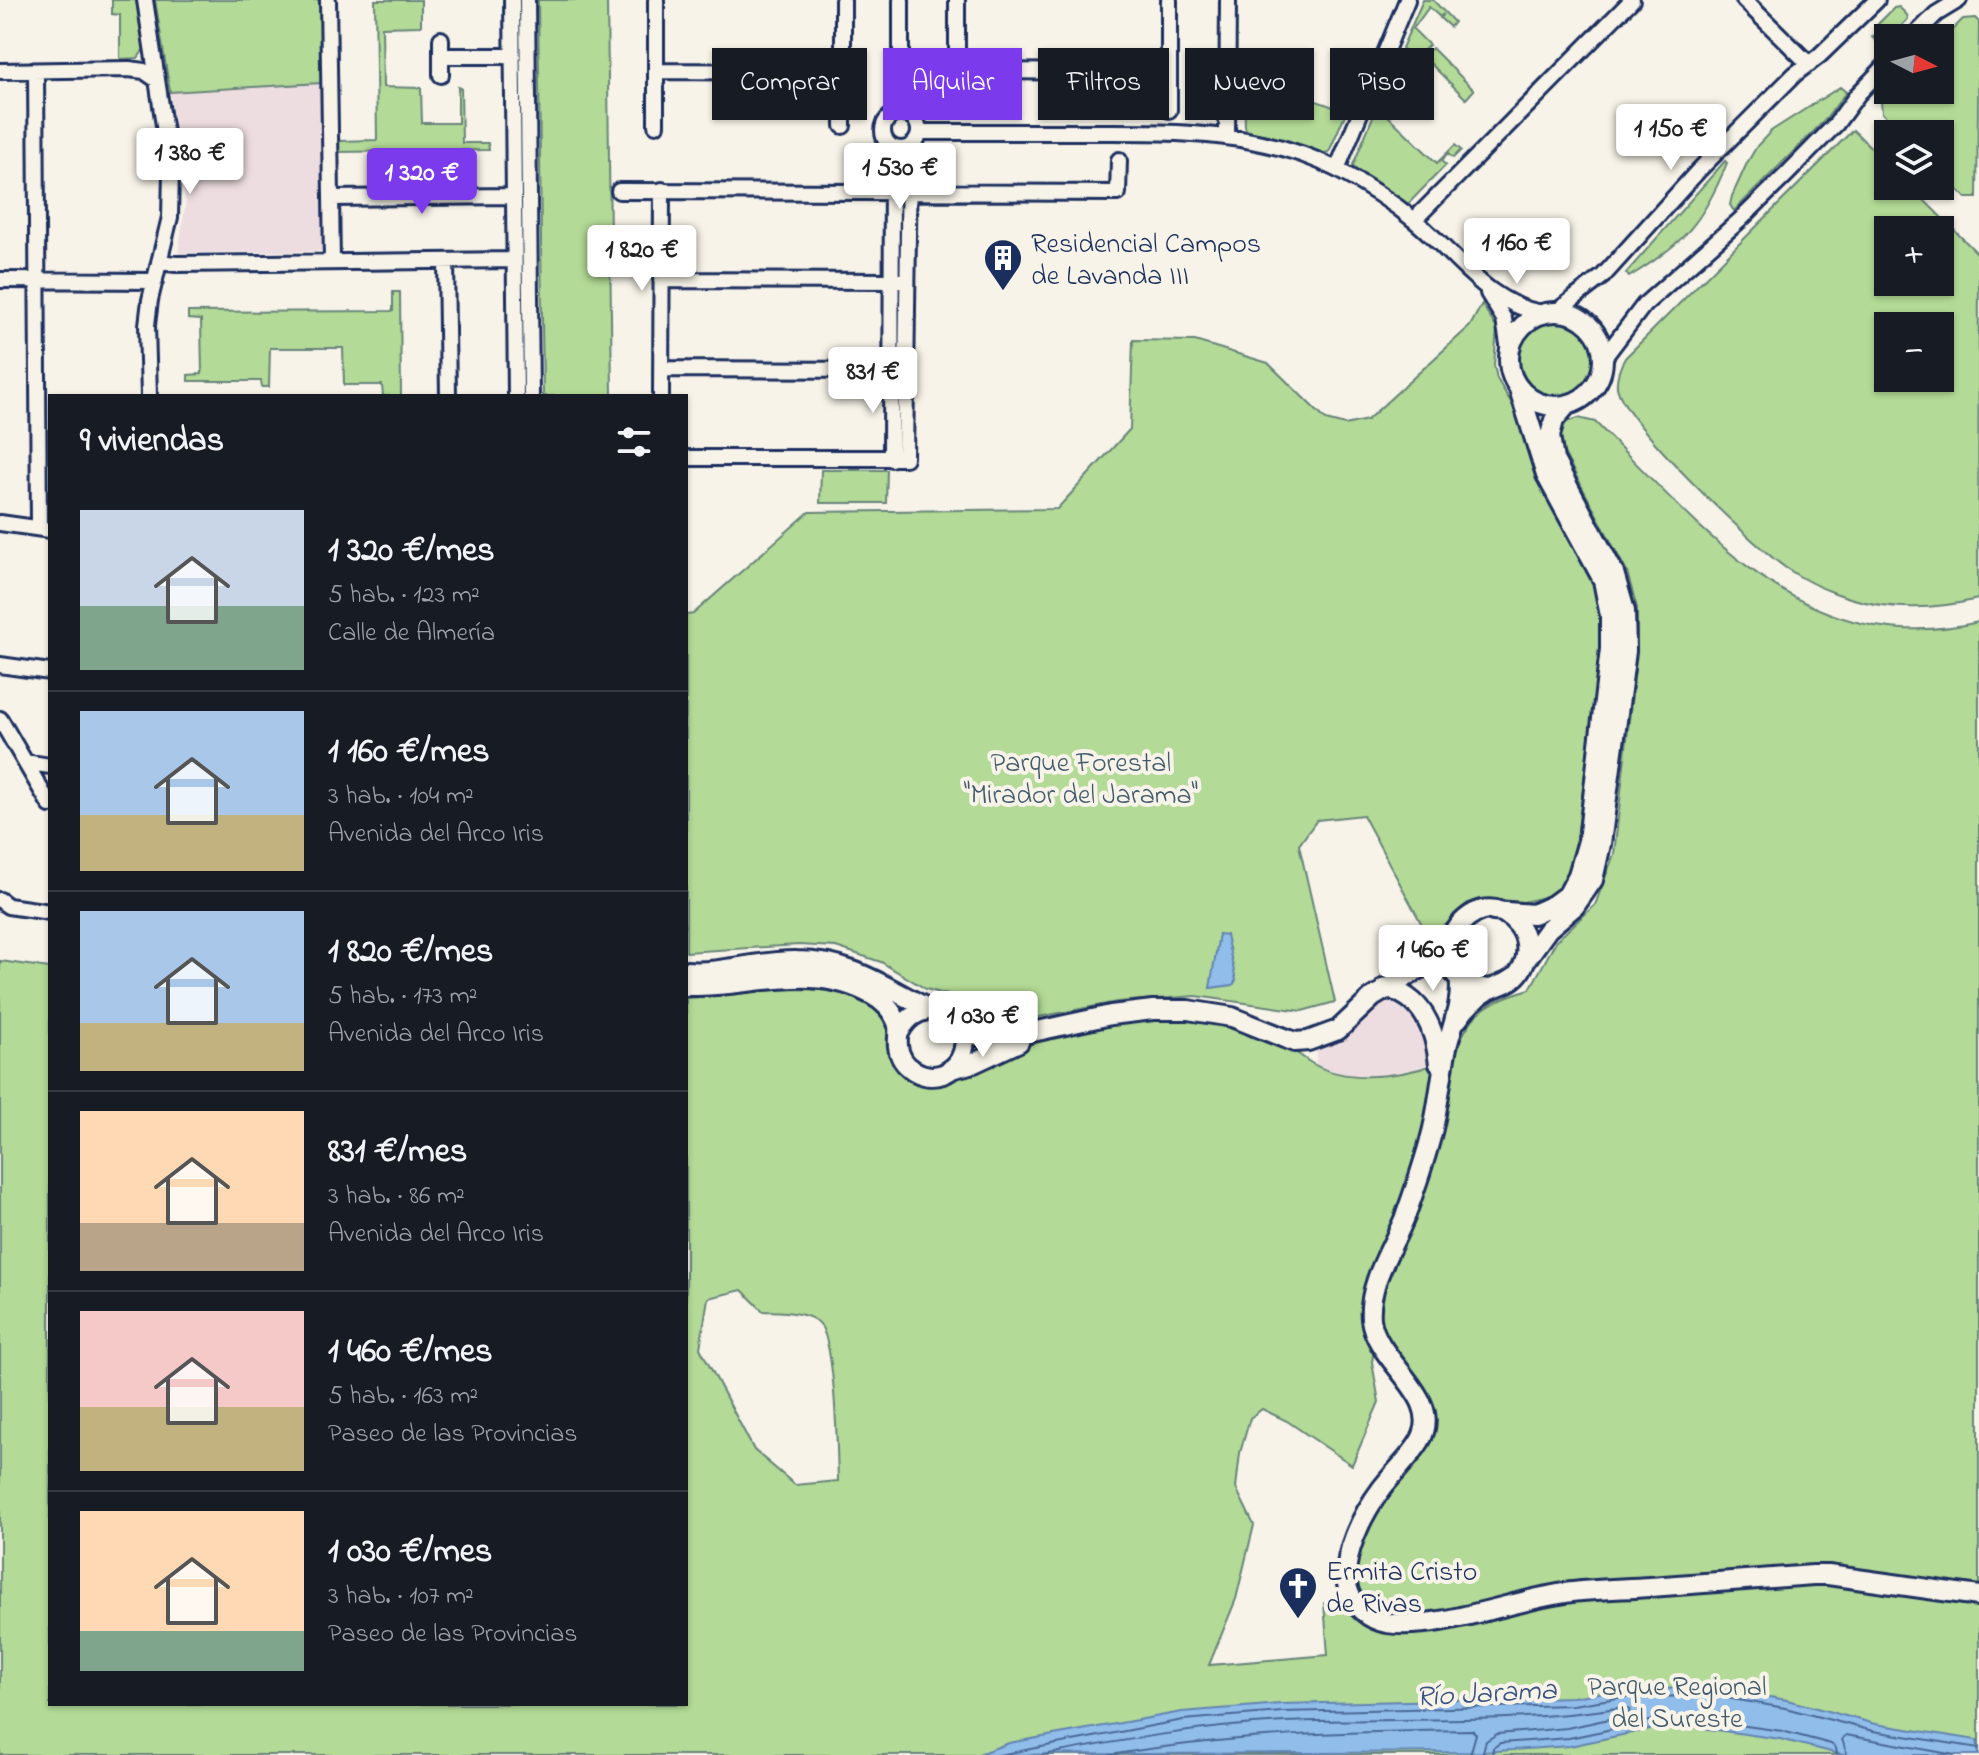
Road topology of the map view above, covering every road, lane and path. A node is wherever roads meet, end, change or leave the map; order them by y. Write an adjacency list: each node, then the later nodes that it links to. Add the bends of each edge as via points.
1 (145, 0): 22 (street)
2 (328, 0): 51 (street)
3 (512, 0): 24 (street)
4 (527, 0): 73 (street)
5 (656, 0): 29 (street)
6 (843, 0): 19 (street)
7 (901, 0): 20 (street)
8 (957, 0): 31 (street, via 957,64 966,71)
9 (1169, 0): 21 (street)
10 (1228, 0): 41 (street)
11 (1407, 0): 45 (street)
12 (1632, 0): 52 (street)
13 (1744, 0): 25 (street)
14 (1877, 0): 25 (street)
15 (1961, 0): 16 (street); 17 (street)
16 (1972, 0)
17 (1926, 24)
18 (441, 39): 23 (street)
19 (843, 48)
20 (901, 48)
21 (1169, 48)
22 (152, 49): 26 (street); 34 (street)
23 (441, 56): 24 (street); 32 (street)
24 (513, 56): 50 (street)
25 (1809, 64): 64 (street, via 1698,171 1603,276)
26 (129, 69): 28 (street); 34 (street)
27 (0, 71): 28 (street)
28 (36, 71): 57 (street)
29 (656, 71): 30 (street); 38 (street)
30 (712, 71)
31 (1038, 71)
32 (441, 75)
33 (1874, 77): 66 (street, via 1759,202 1644,305)
34 (157, 80): 55 (street, via 171,172 170,217)
35 (843, 120): 39 (street)
36 (888, 120): 42 (street, via 883,134)
37 (914, 120): 40 (street)
38 (656, 125)
39 (843, 126)
40 (919, 132): 41 (street); 43 (street)
41 (1227, 137): 45 (street, via 1294,152)
42 (889, 145): 43 (street); 48 (street)
43 (911, 146): 49 (street)
44 (1119, 160): 49 (street, via 1118,193)
45 (1337, 169): 52 (street)
46 (662, 190): 47 (street); 48 (street); 59 (street)
47 (619, 191)
48 (891, 192): 49 (street); 61 (street)
49 (908, 192): 62 (street)
50 (513, 196): 51 (street); 53 (street)
51 (331, 198): 56 (street)
52 (1414, 220): 63 (street)
53 (514, 260): 54 (street); 72 (street)
54 (446, 261): 56 (street); 71 (street)
55 (159, 262): 56 (street); 60 (street)
56 (332, 262)
57 (37, 279): 58 (street); 60 (street); 78 (street)
58 (0, 280)
59 (661, 280): 61 (street); 67 (street)
60 (155, 281): 70 (street, via 147,325)
61 (892, 281): 62 (street); 68 (street)
62 (907, 281): 68 (street)
63 (1481, 283): 64 (street, via 1508,303); 65 (street, via 1504,319)
64 (1550, 313): 65 (main road, via 1522,326); 66 (main road, via 1584,321 1601,345)
65 (1509, 351): 69 (main road)
66 (1603, 359): 75 (main road, via 1595,387)
67 (661, 369): 68 (street); 74 (street)
68 (899, 370): 76 (street, via 891,459)
69 (1519, 389): 75 (main road, via 1540,404); 88 (main road, via 1546,475 1603,580 1610,616 1588,841 1573,884)
70 (149, 394)
71 (448, 394)
72 (516, 394)
73 (531, 394)
74 (661, 394)
75 (1566, 406): 88 (main road, via 1550,436 1554,460 1614,573 1625,611 1626,651 1598,863 1585,895)
76 (688, 458)
77 (0, 523): 78 (street)
78 (44, 529)
79 (0, 665): 80 (street)
80 (48, 672)
81 (0, 719): 82 (street)
82 (25, 762): 83 (street); 84 (street)
83 (48, 766)
84 (48, 802)
85 (0, 900): 87 (street)
86 (1493, 911): 88 (main road); 89 (main road, via 1473,913); 90 (main road, via 1511,919 1523,933)
87 (48, 912)
88 (1555, 913): 90 (main road)
89 (1452, 934): 92 (main road, via 1449,953); 93 (main road, via 1433,960)
90 (1525, 961): 96 (main road, via 1510,982)
91 (688, 971): 97 (main road, via 825,963 884,983)
92 (1457, 974): 93 (main road, via 1437,971); 96 (main road); 100 (main road, via 1461,994)
93 (1409, 977): 95 (main road)
94 (688, 986): 101 (main road, via 822,977 876,997 888,1007)
95 (1385, 988): 99 (main road, via 1338,1030 1308,1041 1295,1042 1232,1017 1188,1010 1111,1015); 103 (main road, via 1408,997 1427,1017)
96 (1491, 989): 100 (main road, via 1471,1002)
97 (929, 1009): 98 (main road, via 948,1014); 101 (main road, via 910,1016)
98 (962, 1028): 99 (main road, via 996,1040); 102 (main road, via 964,1051)
99 (1049, 1028): 102 (main road)
100 (1451, 1032): 103 (main road)
101 (899, 1033): 102 (main road, via 902,1059 919,1074 941,1075)
102 (951, 1069)
103 (1440, 1088): 104 (main road, via 1418,1181 1371,1306 1379,1345 1424,1404 1426,1424 1421,1440 1370,1507 1350,1555 1347,1584 1361,1609 1378,1621 1410,1624 1565,1593 1813,1575)
104 (1979, 1596)

